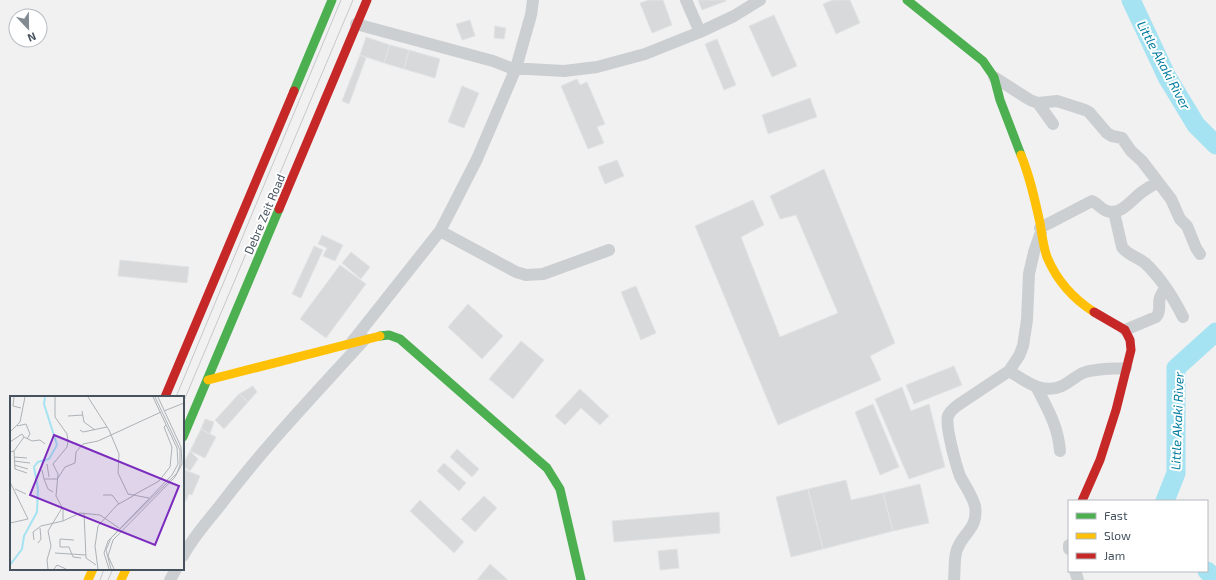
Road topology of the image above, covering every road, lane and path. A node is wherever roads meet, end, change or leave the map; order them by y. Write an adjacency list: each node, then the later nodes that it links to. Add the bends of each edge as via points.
1 (332, 0): 28 (street, Debre Zeit Road)
2 (366, 0): 7 (street, Debre Zeit Road)
3 (533, 0): 9 (street)
4 (686, 0): 8 (street)
5 (760, 0): 8 (street)
6 (908, 0): 10 (street, via 933,22 962,42 983,61)
7 (356, 24): 9 (street); 26 (street, Debre Zeit Road)
8 (700, 32): 9 (street, via 645,54 597,68 564,72)
9 (516, 68): 15 (street, via 477,158)
10 (994, 77): 11 (street); 16 (street, via 1000,100 1026,167)
11 (1038, 103): 12 (street); 13 (street, via 1057,102 1089,112 1107,133 1122,138)
12 (1053, 124)
13 (1158, 182): 14 (street); 18 (street, via 1187,226)
14 (1114, 212): 16 (street, via 1099,207 1092,201); 19 (street, via 1124,250 1145,263)
15 (440, 230): 17 (street, via 526,275 543,274); 23 (street)
16 (1041, 230): 21 (street, via 1047,256 1072,296); 25 (street, via 1029,274 1023,346)
17 (609, 250)
18 (1200, 254)
19 (1166, 288): 20 (street); 21 (street, via 1159,298 1159,311 1156,317)
20 (1183, 317)
21 (1125, 330): 24 (street, via 1131,343)
22 (365, 339): 23 (street); 32 (street, via 270,444); 39 (street, via 389,335 400,339 547,468 560,489)
23 (352, 342): 26 (street)
24 (1126, 368): 27 (street, via 1088,371 1061,386); 31 (street, via 1100,460)
25 (1009, 371): 27 (street); 40 (street, via 958,404 948,417 957,467 971,496 976,514 969,531 958,546)
26 (208, 380): 29 (street, Debre Zeit Road)
27 (1037, 388): 30 (street, via 1054,422)
28 (165, 396)
29 (184, 436)
30 (1060, 451)
31 (1082, 500)
32 (184, 555)
33 (93, 570): 36 (street)
34 (126, 570): 37 (street)
35 (175, 570): 38 (street)
36 (88, 580)
37 (122, 580)
38 (170, 580)
39 (581, 580)
40 (954, 580)

